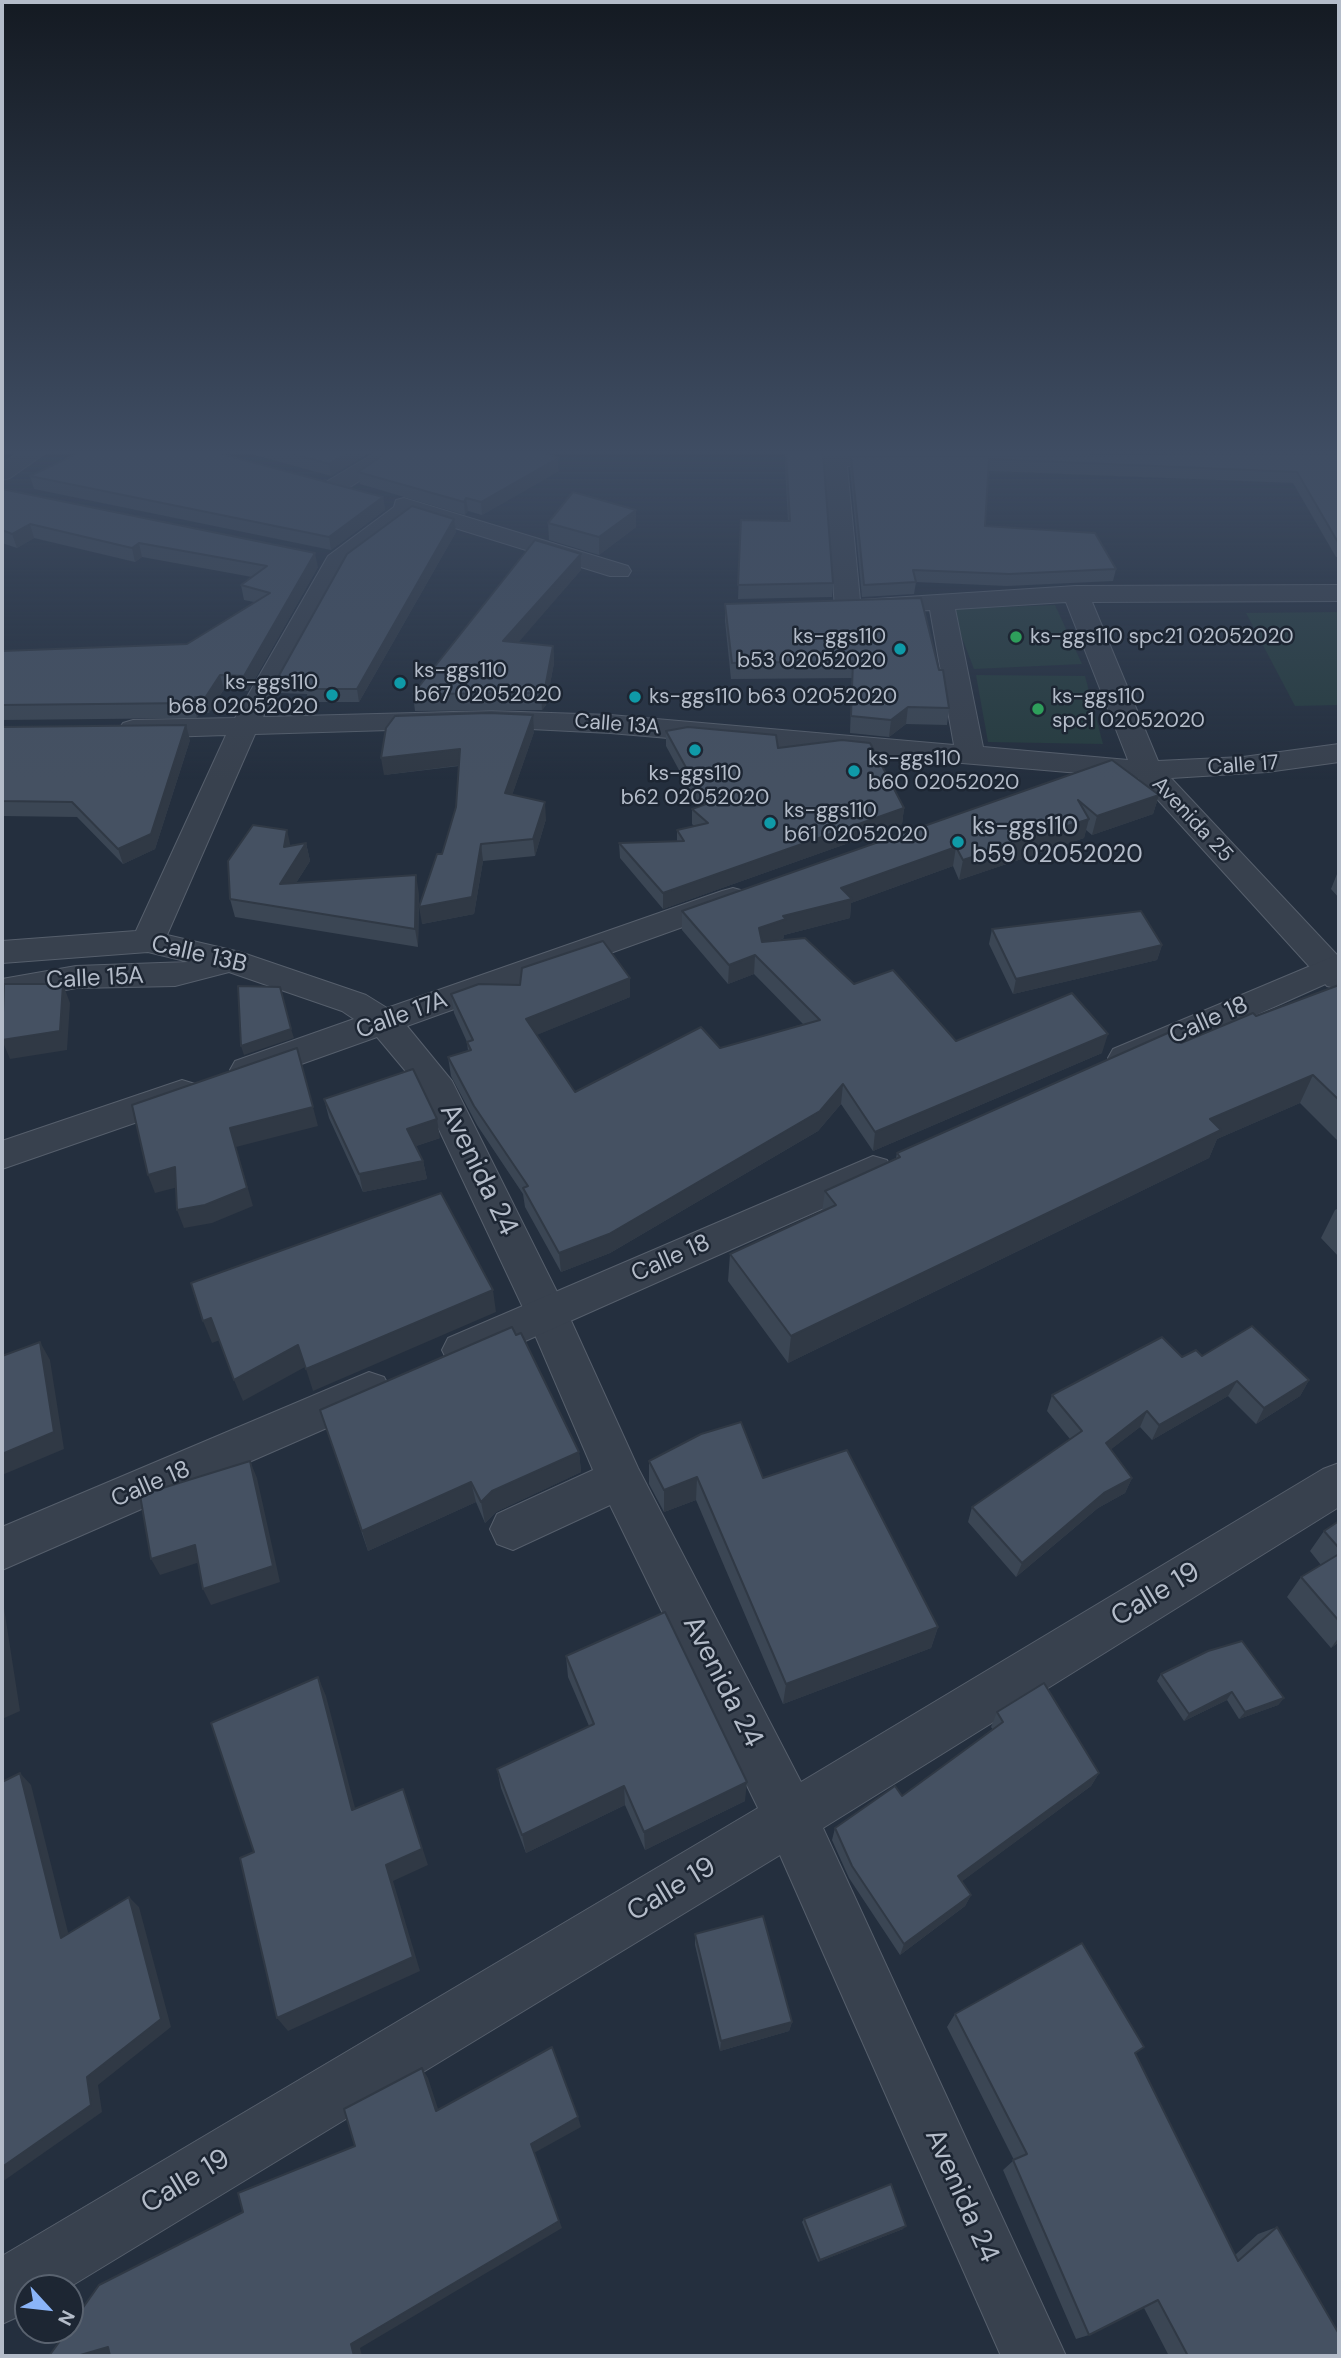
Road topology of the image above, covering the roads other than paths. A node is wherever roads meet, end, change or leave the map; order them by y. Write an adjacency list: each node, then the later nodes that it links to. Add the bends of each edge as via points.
1 (323, 560): 8 (street)
2 (583, 560): 4 (street)
3 (834, 560): 7 (street, via 835,608)
4 (619, 571)
5 (1339, 593): 6 (street)
6 (1076, 594): 7 (street); 13 (street, Avenida 25)
7 (940, 601): 11 (street)
8 (243, 727): 9 (street, Calle 13A); 11 (street, Calle 13A, via 491,719 610,724); 16 (street)
9 (109, 729)
10 (1339, 754): 13 (street, Calle 17, via 1219,769)
11 (970, 755): 12 (street, Calle 13A)
12 (1073, 765): 13 (street, Calle 13A); 14 (street)
13 (1147, 770): 19 (street, Avenida 25)
14 (1025, 791)
15 (764, 886): 21 (street, Calle 17A)
16 (148, 941): 17 (street, Calle 13B); 18 (street, Calle 13B)
17 (2, 952)
18 (228, 960): 20 (street, Calle 15A, via 180,977 88,976); 21 (street, Calle 13B, via 318,988 354,1003)
19 (1336, 971): 22 (street, Calle 18)
20 (2, 990)
21 (384, 1023): 23 (street, Calle 17A); 25 (street, Avenida 24, via 434,1081)
22 (1089, 1074)
23 (2, 1155)
24 (900, 1158): 25 (street, Calle 18)
25 (547, 1314): 26 (street, Avenida 24); 29 (street, Calle 18)
26 (620, 1479): 28 (street); 30 (street, Avenida 24)
27 (1339, 1483): 30 (street, Calle 19)
28 (513, 1529)
29 (2, 1549)
30 (791, 1818): 31 (street, Calle 19); 32 (street, Avenida 24)
31 (2, 2292)
32 (1034, 2356)

